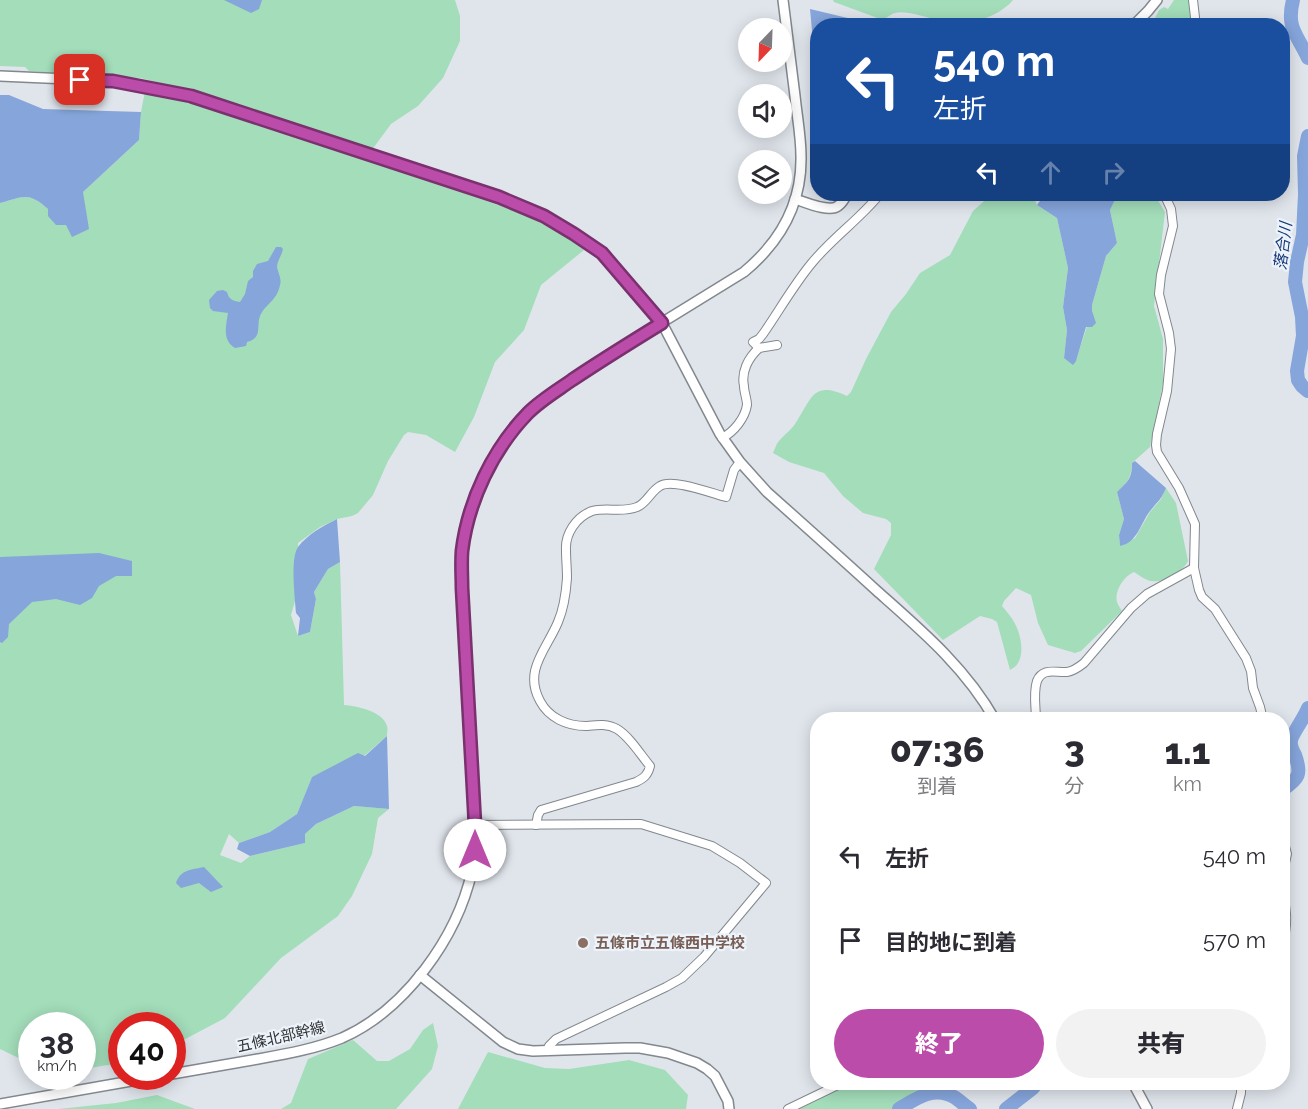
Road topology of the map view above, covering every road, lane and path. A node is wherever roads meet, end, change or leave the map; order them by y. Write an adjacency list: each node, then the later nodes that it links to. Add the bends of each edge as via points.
1 (783, 0): 7 (street, 五條北部幹線, via 801,157)
2 (1157, 0): 4 (street)
3 (1193, 0): 5 (street)
4 (1141, 18)
5 (1195, 18)
6 (0, 76): 11 (street, via 113,81 191,96 499,197 544,216 602,253)
7 (795, 198): 8 (street, via 834,208); 11 (street, 五條北部幹線, via 779,235 764,255 744,272)
8 (842, 201)
9 (874, 201): 12 (street, via 810,265)
10 (1167, 201): 16 (street, via 1173,226 1159,294 1171,349 1156,445 1195,524)
11 (662, 323): 14 (street); 20 (street, 五條北部幹線, via 530,411 490,463 478,492 462,552)
12 (756, 345): 13 (street); 14 (street, via 744,374 746,408 734,429)
13 (777, 345)
14 (722, 438): 15 (street)
15 (740, 462): 17 (street, via 767,492 928,636); 21 (street, via 726,497 666,483 639,507 592,511 573,526 566,548 563,608 536,666 534,687 548,712 559,720 571,725 607,725 616,729 650,766 644,778 636,782 541,810)
16 (1194, 568): 18 (street, via 1147,594 1075,670 1041,675 1037,682); 19 (street, via 1198,590 1250,664)
17 (989, 712)
18 (1036, 712)
19 (1261, 712)
20 (475, 825): 21 (street); 22 (street, 五條北部幹線, via 472,870 461,904 445,939)
21 (536, 825): 23 (street, via 641,824 712,846 766,883 705,957 682,978 556,1039)
22 (420, 975): 23 (street, via 504,1042 525,1050); 24 (street, 五條北部幹線, via 394,1003 342,1038 287,1054)
23 (547, 1051): 30 (street, via 640,1048 668,1053 697,1063 715,1076)
24 (186, 1072)
25 (108, 1085): 29 (street)
26 (827, 1090): 31 (street)
27 (1137, 1090): 32 (street)
28 (1241, 1090): 33 (street)
29 (0, 1104)
30 (729, 1109)
31 (788, 1109)
32 (1147, 1109)
33 (1237, 1109)

